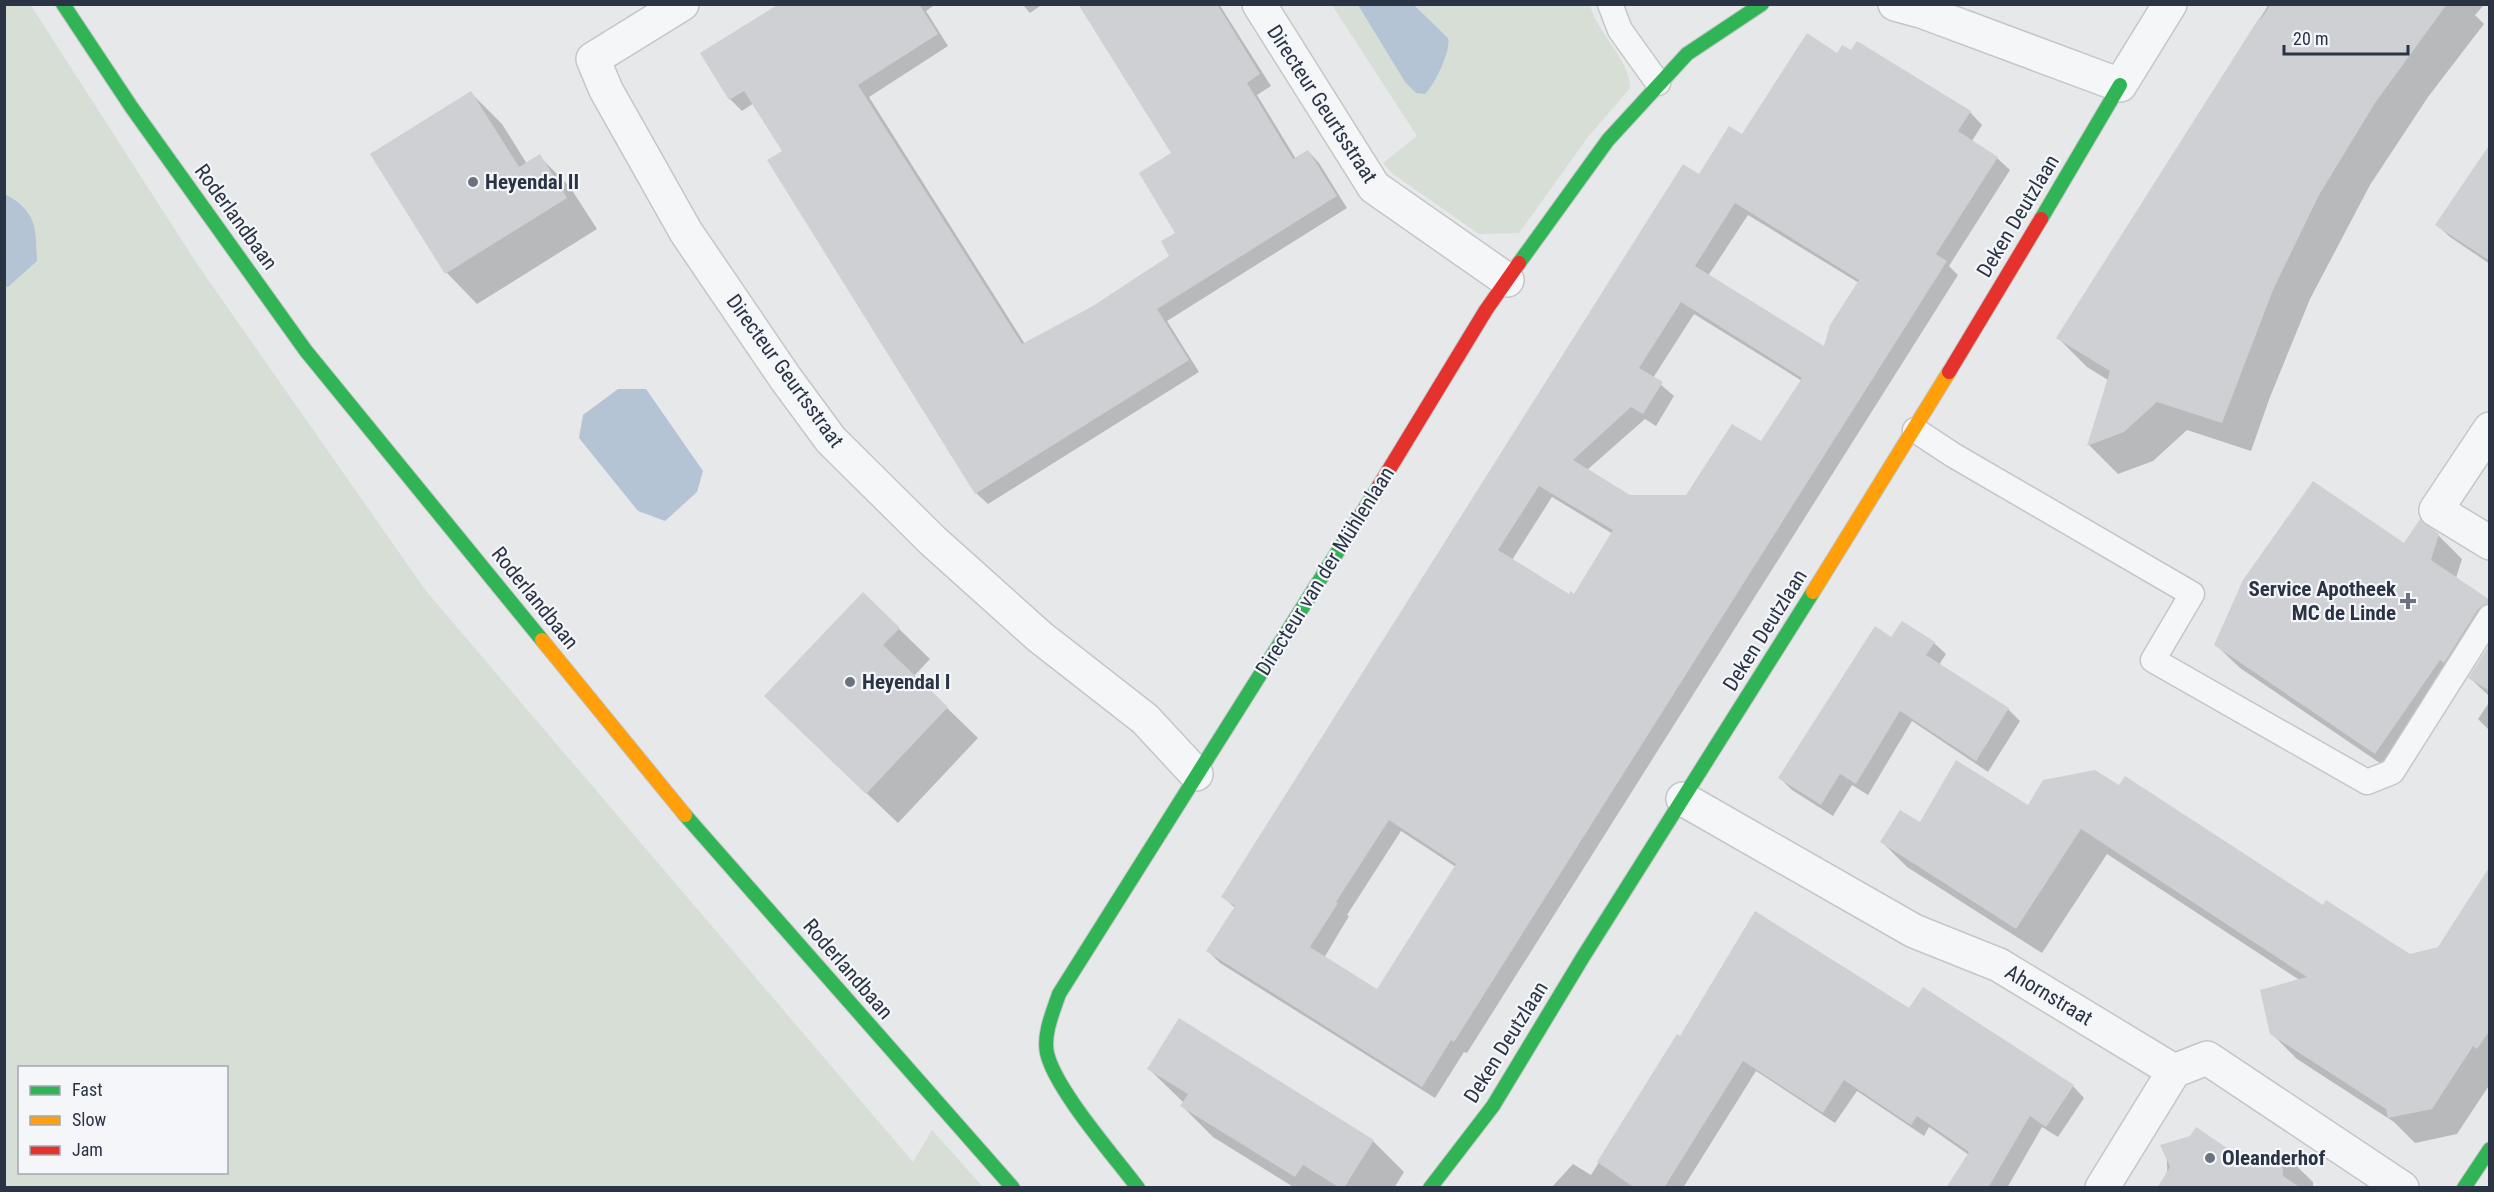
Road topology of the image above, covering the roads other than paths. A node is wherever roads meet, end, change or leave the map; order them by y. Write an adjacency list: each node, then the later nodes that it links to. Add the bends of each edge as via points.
1 (63, 4): 19 (street, Roderlandbaan, via 132,108 306,351 692,823)
2 (682, 4): 15 (street, Directeur Geurtsstraat, via 592,59 686,232 831,440 933,541 1040,638 1145,718)
3 (1259, 4): 10 (street, Directeur Geurtsstraat, via 1374,187)
4 (1610, 4): 8 (lane, via 1620,30)
5 (1762, 4): 8 (street, Directeur van der Mühlenlaan, via 1687,54)
6 (1895, 4): 9 (street)
7 (2170, 4): 9 (street)
8 (1658, 83): 10 (street, Directeur van der Mühlenlaan, via 1608,140)
9 (2120, 85): 12 (street, Deken Deutzlaan)
10 (1507, 280): 15 (street, Directeur van der Mühlenlaan)
11 (2490, 429): 13 (street, via 2436,510)
12 (1915, 430): 14 (lane, via 2192,594 2153,660 2367,782 2392,772); 16 (street, Deken Deutzlaan)
13 (2490, 543)
14 (2488, 620)
15 (1196, 774): 20 (street, Directeur van der Mühlenlaan, via 1059,994 1049,1023 1047,1053 1063,1084)
16 (1683, 799): 17 (street, Ahornstraat, via 1914,931 2000,964); 21 (street, Deken Deutzlaan, via 1493,1106)
17 (2174, 1071): 22 (street); 23 (street, via 2207,1058)
18 (2490, 1149): 24 (street)
19 (1013, 1188)
20 (1138, 1188)
21 (1430, 1188)
22 (2102, 1188)
23 (2402, 1188)
24 (2464, 1188)

